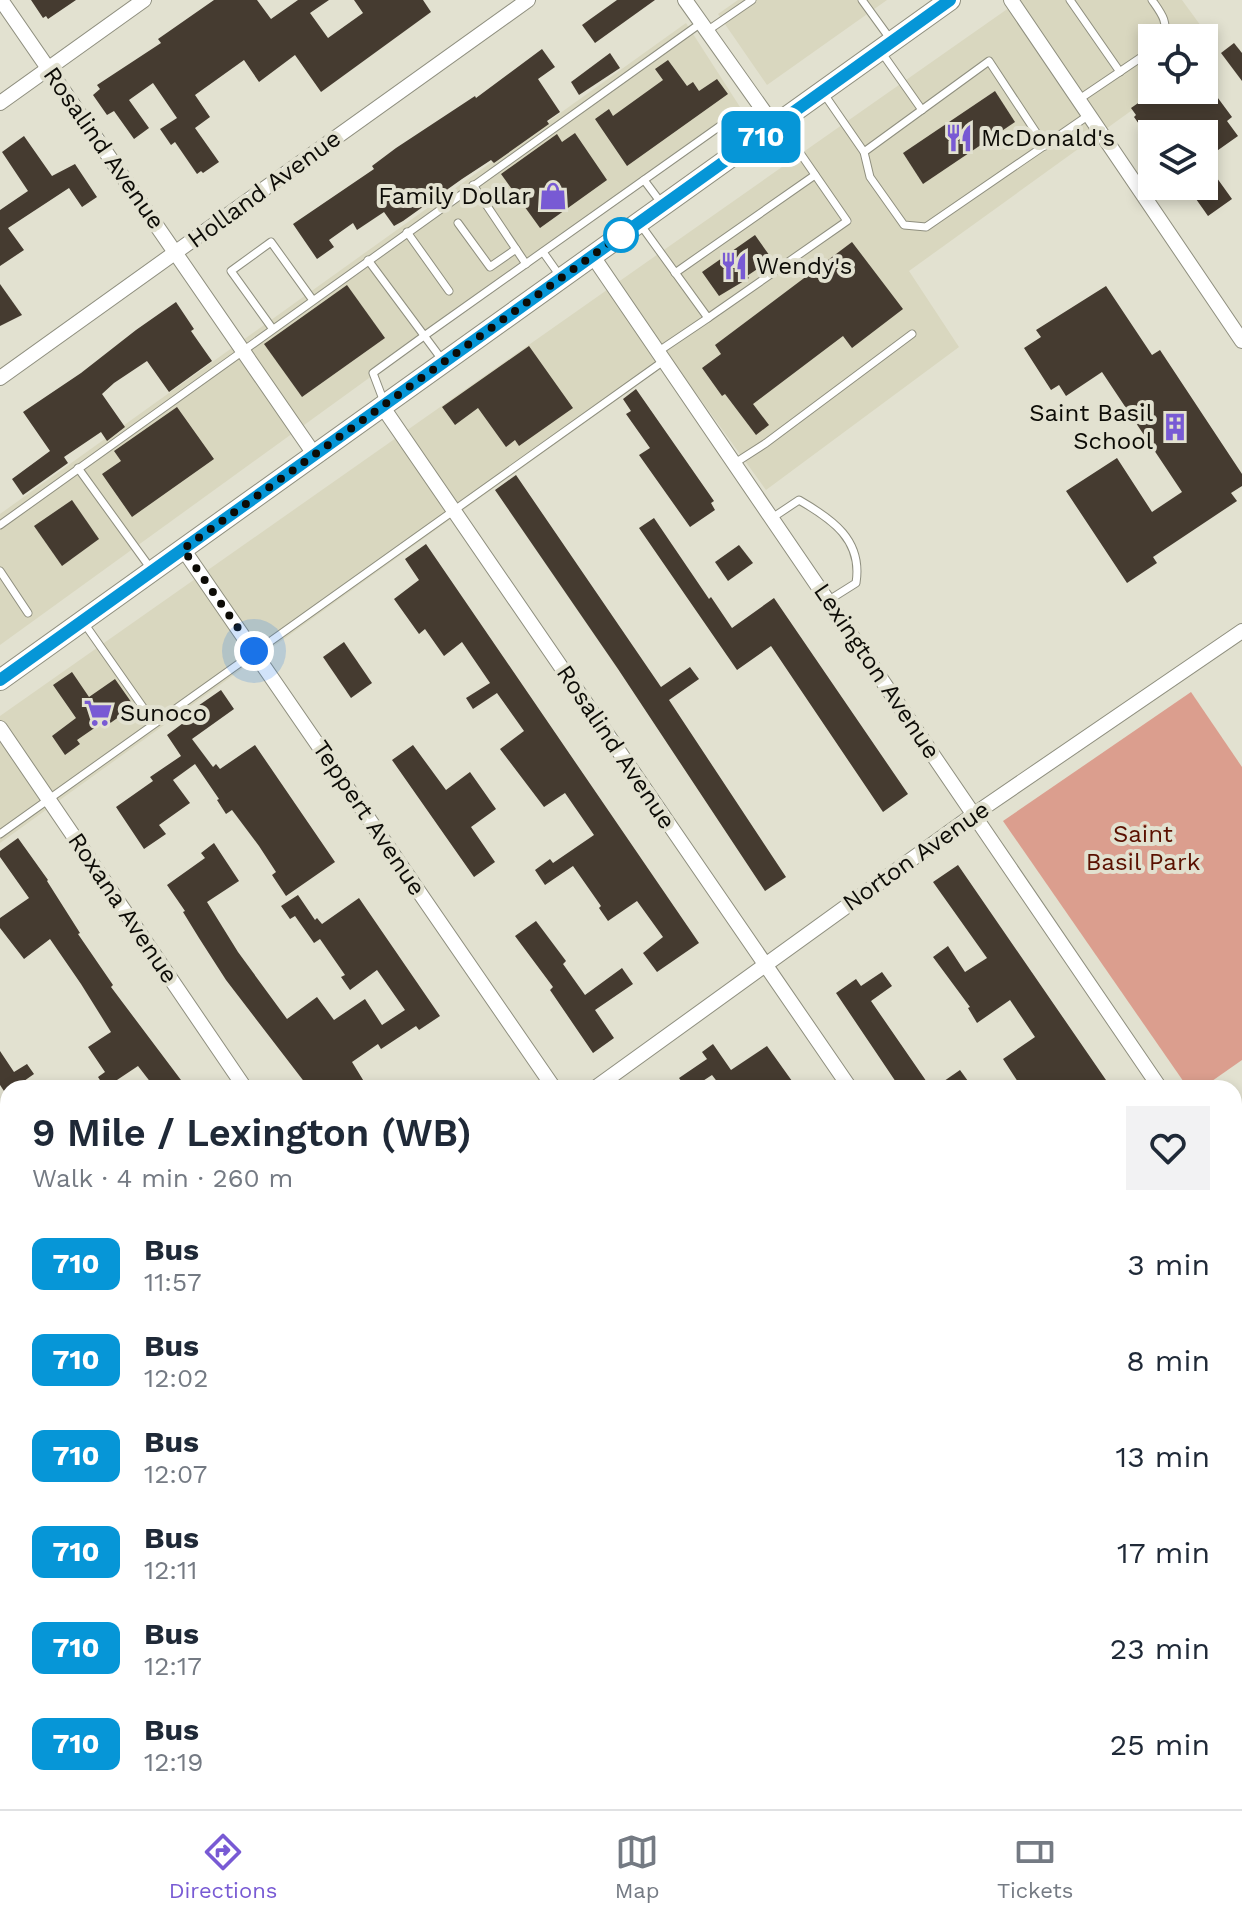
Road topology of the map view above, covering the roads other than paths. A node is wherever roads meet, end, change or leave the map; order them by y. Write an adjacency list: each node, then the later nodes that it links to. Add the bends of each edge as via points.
1 (1, 0): 15 (street, Rosalind Avenue)
2 (144, 0): 15 (street)
3 (528, 0): 34 (street, Holland Avenue)
4 (685, 0): 12 (street)
5 (752, 0): 12 (lane)
6 (862, 0): 13 (lane)
7 (1011, 0): 18 (street)
8 (1070, 0): 16 (lane)
9 (1152, 0): 11 (lane)
10 (945, 1): 13 (main road)
11 (1165, 24)
12 (704, 27): 22 (street); 27 (lane)
13 (886, 46): 17 (main road); 20 (lane)
14 (1138, 60): 16 (lane)
15 (49, 68): 19 (street); 34 (street, Rosalind Avenue)
16 (1120, 72): 18 (lane)
17 (823, 93): 22 (main road); 24 (lane)
18 (1078, 100): 21 (street)
19 (0, 103)
20 (922, 110): 23 (lane, via 989,61); 24 (lane)
21 (1089, 115): 23 (lane); 46 (street)
22 (778, 125): 25 (lane); 26 (lane, via 737,114); 28 (main road)
23 (1045, 146): 24 (lane, via 926,227 904,225 870,177)
24 (864, 152)
25 (815, 175): 38 (lane); 42 (lane, via 847,221)
26 (644, 180): 28 (lane); 33 (lane)
27 (473, 185): 31 (lane); 32 (lane)
28 (663, 205): 29 (main road)
29 (638, 222): 35 (main road); 38 (lane)
30 (458, 223): 32 (lane, via 490,267)
31 (407, 232): 36 (lane); 40 (lane)
32 (516, 249): 37 (lane)
33 (543, 252): 37 (lane); 39 (lane)
34 (176, 253): 47 (street, Rosalind Avenue); 50 (street, Holland Avenue)
35 (592, 255): 39 (main road); 48 (street, Lexington Avenue)
36 (368, 260): 41 (lane); 45 (lane)
37 (526, 264): 45 (lane)
38 (675, 273): 42 (lane)
39 (561, 277): 49 (main road)
40 (449, 291)
41 (312, 299): 43 (lane); 43 (lane, via 271,242 231,271)
42 (708, 318): 48 (lane)
43 (272, 328): 47 (lane)
44 (912, 334): 53 (lane)
45 (424, 336): 49 (lane); 51 (lane, via 373,373)
46 (1242, 341)
47 (243, 349): 52 (street, Rosalind Avenue); 54 (lane)
48 (662, 356): 53 (street, Lexington Avenue); 55 (lane)
49 (443, 362): 51 (main road)
50 (0, 378)
51 (383, 405): 52 (main road); 55 (street, Rosalind Avenue)
52 (314, 454): 58 (main road)
53 (735, 463): 56 (street, Lexington Avenue)
54 (78, 468): 57 (lane); 59 (lane)
55 (454, 509): 65 (lane); 72 (street, Rosalind Avenue)
56 (772, 518): 61 (street, Lexington Avenue); 61 (lane, via 799,500 824,513 853,548 856,583)
57 (0, 525)
58 (183, 549): 59 (main road); 65 (street, Teppert Avenue)
59 (153, 570): 63 (main road)
60 (0, 571): 62 (lane)
61 (829, 600): 70 (street, Lexington Avenue)
62 (28, 613)
63 (82, 621): 66 (main road); 67 (lane)
64 (1242, 631): 70 (street, Norton Avenue)
65 (254, 651): 67 (lane); 74 (street, Teppert Avenue)
66 (0, 680)
67 (154, 723): 69 (lane)
68 (0, 728): 69 (street, Roxana Avenue)
69 (49, 799): 71 (lane); 73 (street, Roxana Avenue)
70 (973, 815): 72 (street, Norton Avenue); 77 (street, Lexington Avenue)
71 (0, 834)
72 (765, 964): 75 (street, Norton Avenue); 76 (street, Rosalind Avenue)
73 (240, 1080)
74 (549, 1080)
75 (606, 1080)
76 (845, 1080)
77 (1155, 1080)

